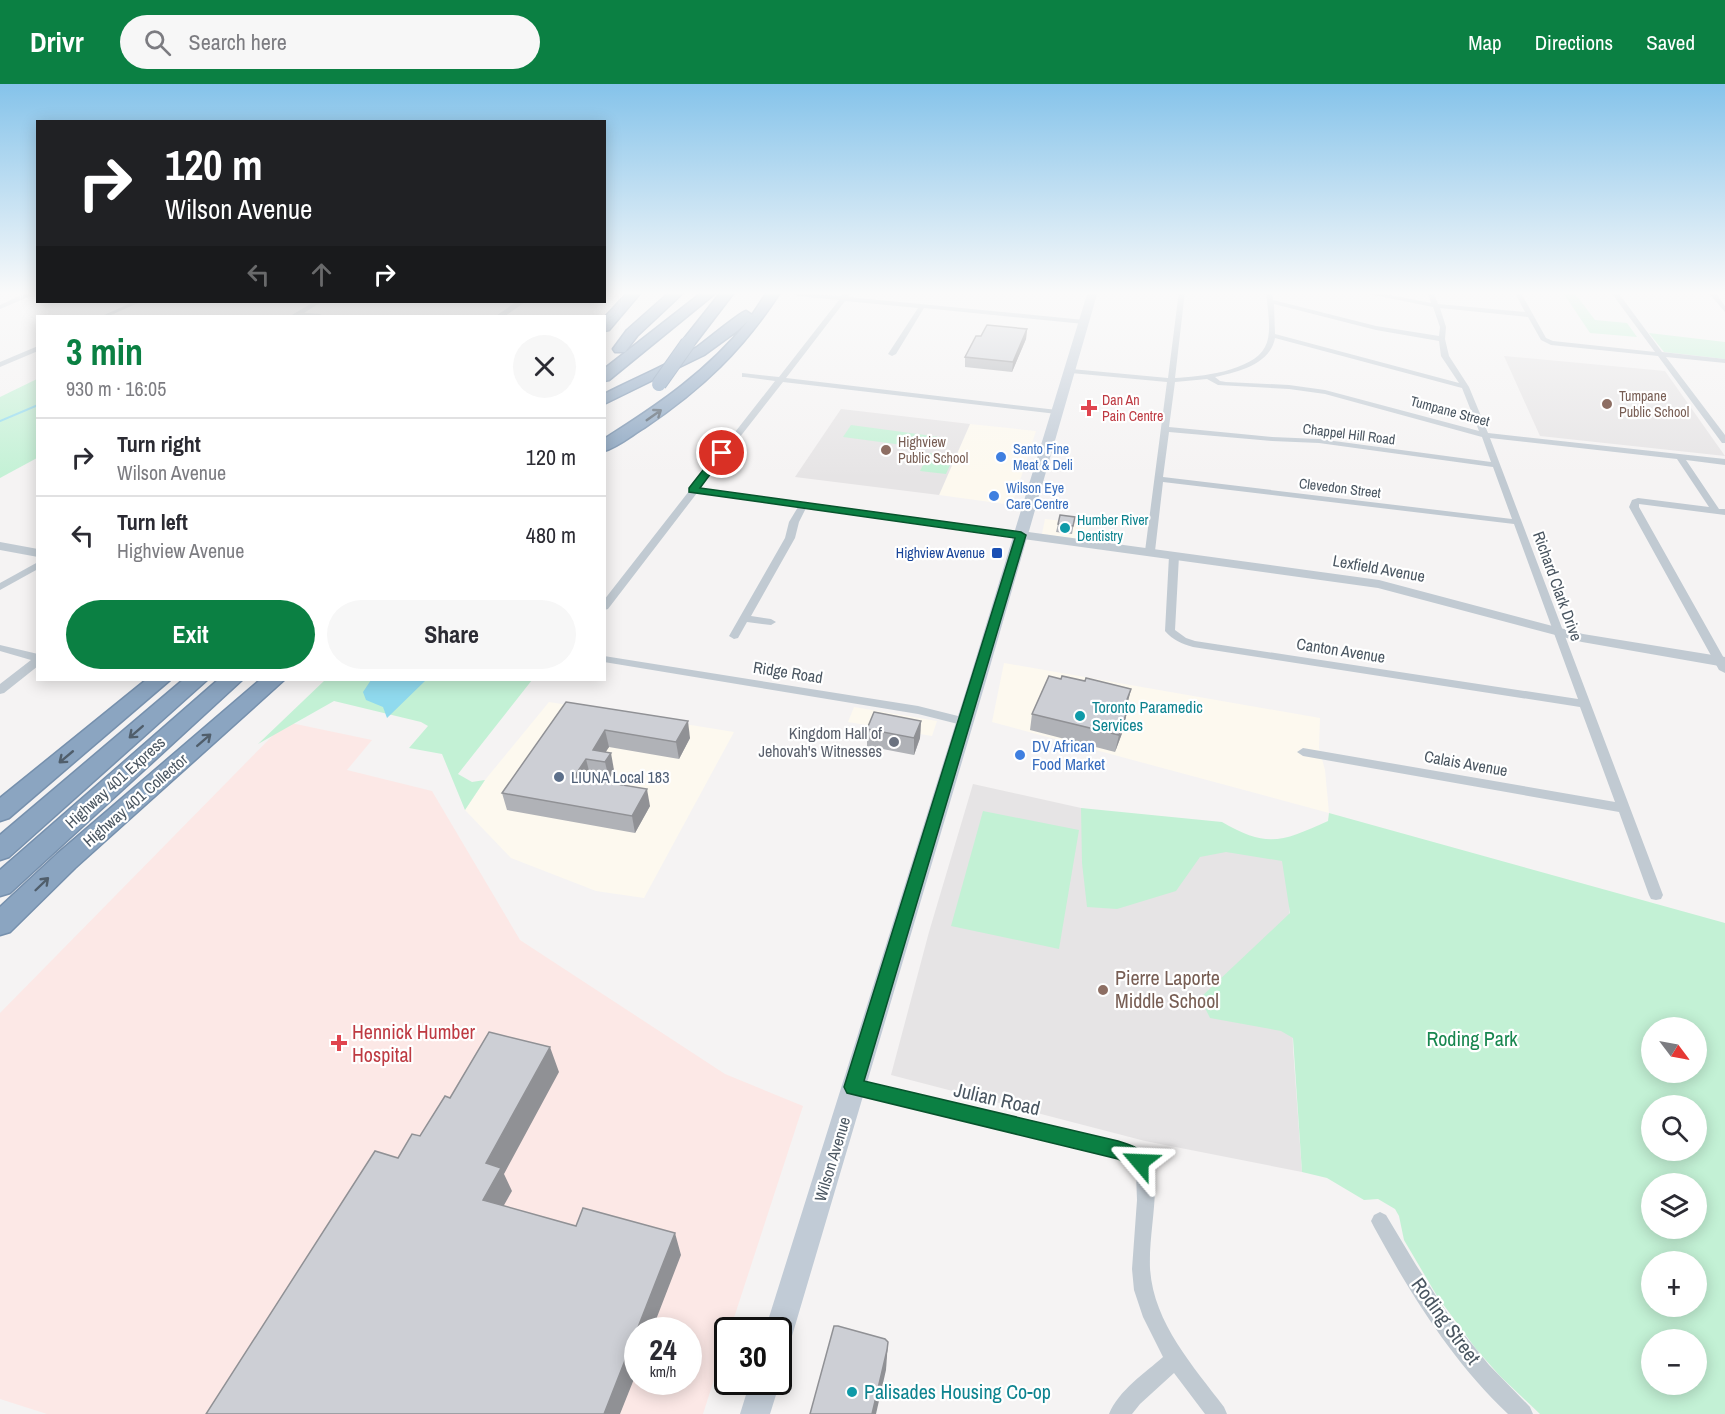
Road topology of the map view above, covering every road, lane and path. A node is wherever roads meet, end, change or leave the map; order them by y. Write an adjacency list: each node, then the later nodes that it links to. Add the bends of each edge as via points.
1 (27, 353): 15 (street)
2 (634, 353): 17 (highway)
3 (681, 353): 26 (highway, bridge, via 631,414)
4 (693, 353): 23 (highway)
5 (729, 353): 29 (highway, one-way to 5, via 684,394)
6 (800, 353): 20 (street)
7 (1076, 353): 16 (main road, Wilson Avenue)
8 (1175, 353): 21 (street)
9 (1263, 353): 19 (street, via 1254,362)
10 (1338, 353): 22 (street)
11 (1444, 353): 22 (street, Richard Clark Drive)
12 (1651, 353): 13 (street)
13 (1660, 354): 14 (street); 28 (street)
14 (1725, 361)
15 (0, 365)
16 (1071, 371): 21 (street); 24 (main road, Wilson Avenue)
17 (606, 375)
18 (745, 375): 20 (street)
19 (1208, 376): 21 (street); 27 (street, Tumpane Street, via 1218,383 1340,395)
20 (779, 380): 24 (street); 34 (street)
21 (1172, 380): 25 (street)
22 (1465, 387): 27 (street, Richard Clark Drive)
23 (606, 399)
24 (1057, 412): 38 (main road, Wilson Avenue)
25 (1164, 429): 32 (street, Chappel Hill Road, via 1319,441); 33 (street)
26 (606, 432)
27 (1485, 435): 30 (street, Tumpane Street); 32 (street, Richard Clark Drive)
28 (1725, 441)
29 (606, 445)
30 (1678, 456): 31 (street, Tumpane Street); 36 (street)
31 (1725, 462)
32 (1495, 465): 37 (street, Richard Clark Drive)
33 (1160, 479): 37 (street, Clevedon Street); 40 (street)
34 (693, 490): 35 (street); 45 (street)
35 (803, 506): 38 (street); 46 (street, via 790,538)
36 (1720, 512): 54 (street, via 1638,501 1634,507)
37 (1516, 522): 48 (street, Richard Clark Drive)
38 (1021, 535): 40 (street, Lexfield Avenue); 61 (main road, Wilson Avenue)
39 (0, 546): 41 (street)
40 (1150, 551): 42 (street, Lexfield Avenue)
41 (36, 554)
42 (1174, 556): 48 (street, Lexfield Avenue, via 1379,584); 60 (street, Canton Avenue, via 1170,631 1193,644)
43 (36, 566): 44 (street)
44 (0, 587)
45 (606, 604)
46 (744, 618): 47 (street); 49 (street)
47 (771, 622)
48 (1557, 631): 54 (street, Lexfield Avenue); 60 (street, Richard Clark Drive)
49 (734, 636)
50 (0, 648): 51 (street)
51 (36, 657)
52 (606, 659): 61 (street, Ridge Road, via 918,710)
53 (36, 662): 59 (street)
54 (1723, 664)
55 (158, 681): 64 (highway, one-way to 64)
56 (195, 681): 65 (highway, Highway 401 Express, one-way to 65)
57 (230, 681): 66 (highway, Highway 401 Express)
58 (272, 681): 68 (highway, Highway 401 Collector, one-way to 58)
59 (0, 690)
60 (1585, 704): 63 (street, Richard Clark Drive)
61 (966, 722): 69 (main road, Wilson Avenue)
62 (1303, 752): 63 (street, Calais Avenue)
63 (1624, 808): 67 (street, Richard Clark Drive)
64 (0, 812)
65 (0, 850)
66 (0, 886)
67 (1656, 895)
68 (0, 924)
69 (854, 1087): 71 (main road, Wilson Avenue); 72 (street, Julian Road, via 1130,1154 1140,1162 1146,1183 1141,1269 1147,1303 1164,1341)
70 (1380, 1221): 77 (street, Roding Street, via 1436,1311 1475,1364)
71 (784, 1317)
72 (1177, 1358): 75 (street); 76 (street)
73 (761, 1395): 74 (main road)
74 (755, 1414)
75 (1119, 1414)
76 (1217, 1414)
77 (1523, 1414)

